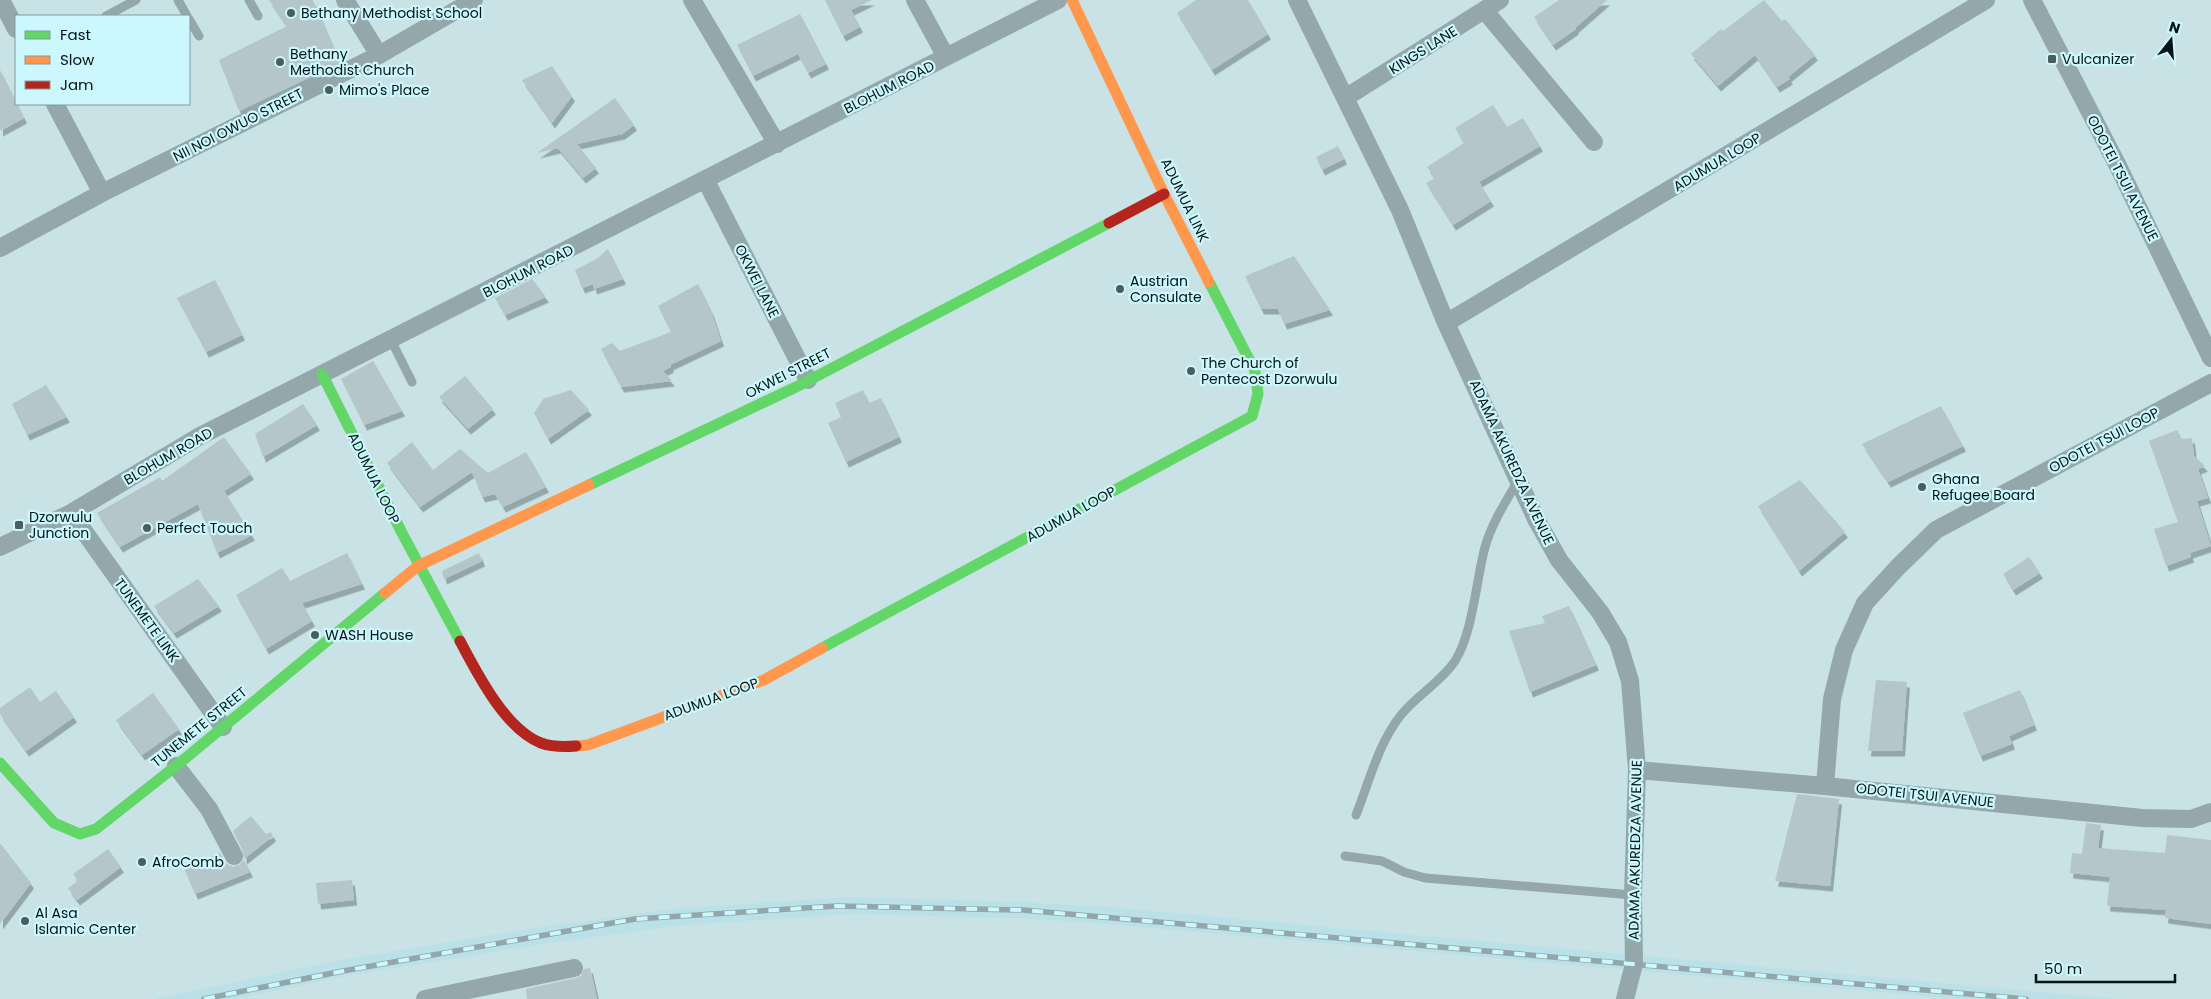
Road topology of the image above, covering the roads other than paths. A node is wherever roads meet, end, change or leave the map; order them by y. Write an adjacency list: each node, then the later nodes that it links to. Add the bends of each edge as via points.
1 (1, 0): 20 (street)
2 (136, 0): 16 (lane)
3 (178, 0): 17 (lane)
4 (249, 0): 18 (lane)
5 (345, 0): 22 (street)
6 (474, 0): 22 (street, NII NOI OWUO STREET)
7 (692, 0): 27 (street)
8 (915, 0): 23 (street)
9 (1058, 0): 23 (street, BLOHUM ROAD)
10 (1072, 0): 30 (street, ADUMUA LINK)
11 (1297, 0): 24 (street, ADAMA AKUREDZA AVENUE)
12 (1500, 0): 15 (street, KINGS LANE)
13 (1986, 0): 32 (street, ADUMUA LOOP)
14 (2032, 0): 33 (street, ODOTEI TSUI AVENUE)
15 (1485, 11): 24 (street, KINGS LANE); 26 (street)
16 (108, 15)
17 (186, 15)
18 (258, 16)
19 (190, 21): 21 (lane)
20 (15, 27)
21 (199, 36)
22 (378, 55): 29 (street, NII NOI OWUO STREET)
23 (946, 57): 27 (street, BLOHUM ROAD)
24 (1345, 98): 32 (street, ADAMA AKUREDZA AVENUE, via 1400,210)
25 (56, 105): 29 (street)
26 (1594, 142)
27 (777, 144): 28 (street, BLOHUM ROAD)
28 (706, 180): 34 (street, BLOHUM ROAD); 37 (street, OKWEI LANE)
29 (102, 193): 31 (street, NII NOI OWUO STREET)
30 (1164, 194): 37 (street, OKWEI STREET); 40 (street, ADUMUA LINK, via 1254,371 1258,394)
31 (0, 248)
32 (1446, 323): 41 (street, ADAMA AKUREDZA AVENUE)
33 (2206, 335): 35 (street, ODOTEI TSUI AVENUE)
34 (391, 340): 36 (street, BLOHUM ROAD); 38 (lane)
35 (2211, 358)
36 (322, 374): 42 (street, BLOHUM ROAD, via 200,436); 44 (street, ADUMUA LOOP)
37 (808, 380): 44 (street, OKWEI STREET)
38 (412, 382)
39 (2211, 383): 49 (street, ODOTEI TSUI LOOP, via 1936,530 1898,567 1865,603 1844,650 1832,699)
40 (1252, 416): 44 (street, ADUMUA LOOP, via 764,680 588,744 565,748 534,740 516,724 487,690)
41 (1519, 479): 48 (street, ADAMA AKUREDZA AVENUE, via 1559,560 1600,612 1618,642 1630,681); 51 (lane, via 1490,533 1470,617 1455,661 1392,727)
42 (70, 513): 43 (street, BLOHUM ROAD); 45 (street, TUNEMETE LINK)
43 (0, 547)
44 (418, 566): 45 (street, TUNEMETE STREET)
45 (223, 726): 47 (street, TUNEMETE STREET)
46 (0, 763): 47 (street, TUNEMETE STREET, via 54,823 80,834 96,829)
47 (176, 766): 52 (street, via 209,809)
48 (1637, 770): 49 (street, ODOTEI TSUI AVENUE); 54 (street, ADAMA AKUREDZA AVENUE)
49 (1825, 786): 50 (street, ODOTEI TSUI AVENUE, via 2142,818 2191,820)
50 (2211, 812)
51 (1356, 815)
52 (234, 856)
53 (1345, 856): 54 (lane, via 1382,861 1425,878)
54 (1633, 895): 57 (street, ADAMA AKUREDZA AVENUE, via 1634,964)
55 (574, 968): 56 (street)
56 (425, 999)
57 (1626, 999)

